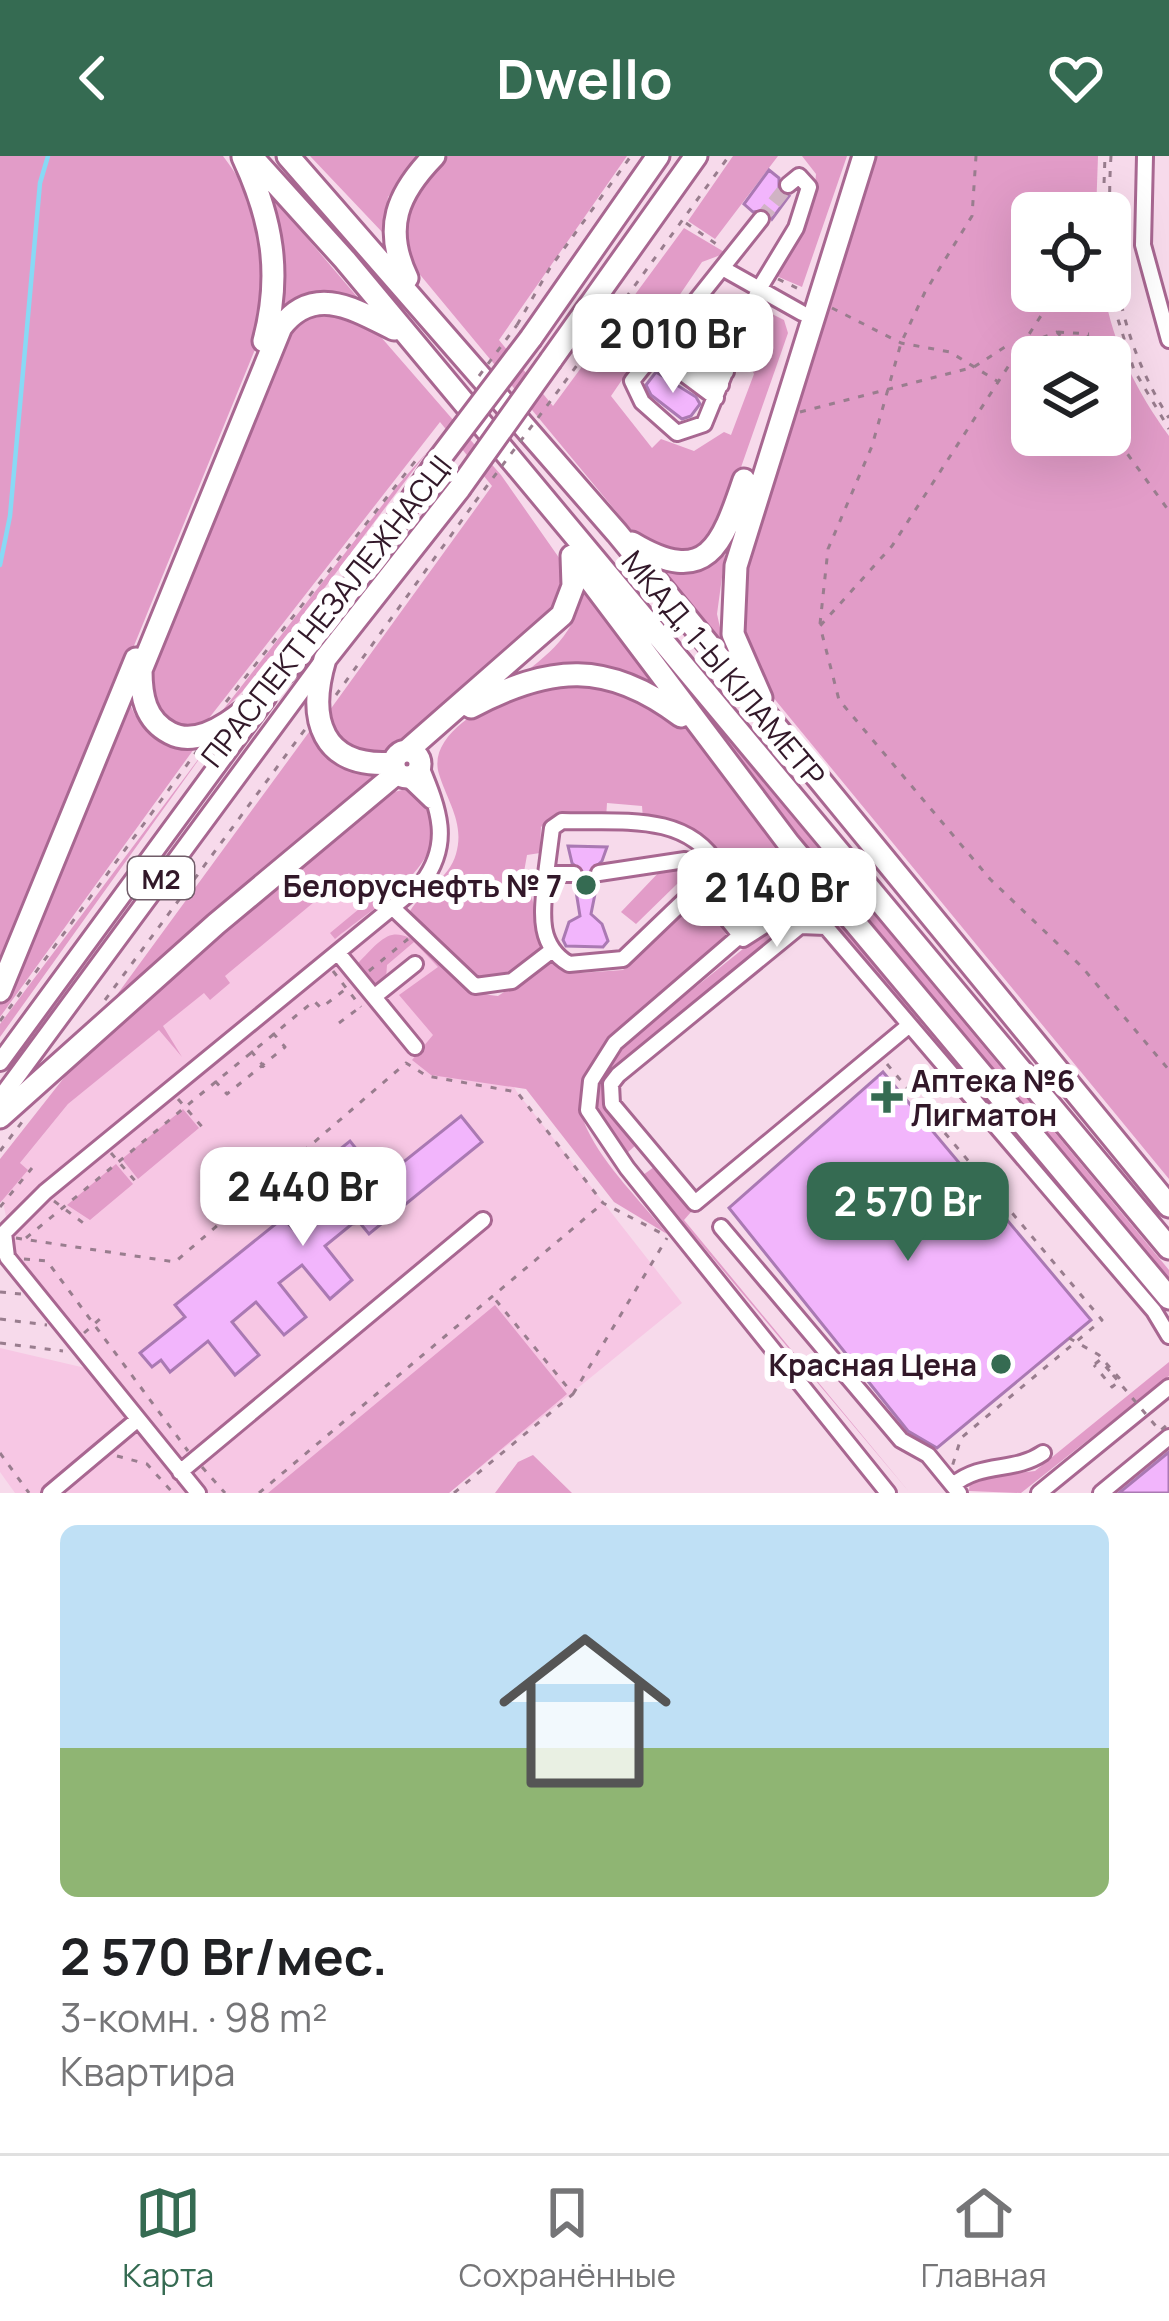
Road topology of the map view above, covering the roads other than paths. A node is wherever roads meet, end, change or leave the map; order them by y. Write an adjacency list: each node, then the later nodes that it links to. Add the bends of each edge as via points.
1 (247, 156): 15 (highway, МКАД, 1-Ы КІЛАМЕТР); 39 (highway, via 275,263 262,346)
2 (288, 156): 13 (highway, МКАД, 1-Ы КІЛАМЕТР)
3 (434, 156): 13 (highway, via 404,191 395,218 395,253)
4 (658, 156): 23 (highway, ПРАСПЕКТ НЕЗАЛЕЖНАСЦІ / М2, bridge)
5 (696, 156): 22 (highway, ПРАСПЕКТ НЕЗАЛЕЖНАСЦІ / М2, bridge, via 550,360 467,495)
6 (854, 156): 14 (highway)
7 (863, 156): 14 (highway)
8 (1145, 156): 17 (street, via 1143,245)
9 (788, 185): 12 (street, via 800,176 808,188 796,228)
10 (761, 219): 11 (street)
11 (724, 268): 12 (street); 16 (street)
12 (759, 289): 14 (street); 18 (street)
13 (418, 300): 20 (highway, МКАД, 1-Ы КІЛАМЕТР)
14 (812, 306): 20 (highway, via 720,547 679,562); 25 (highway, via 732,595 741,660)
15 (400, 332): 19 (highway, МКАД, 1-Ы КІЛАМЕТР); 23 (highway, via 320,302 281,327 141,670 146,708 177,737 234,722)
16 (662, 340): 18 (street); 18 (street, via 635,374 633,390 671,431 695,431)
17 (1169, 340)
18 (721, 385)
19 (541, 497): 21 (highway); 51 (highway, МКАД, 1-Ы КІЛАМЕТР)
20 (616, 533): 25 (highway, МКАД, 1-Ы КІЛАМЕТР)
21 (572, 556): 24 (highway); 26 (highway, via 574,586 562,615)
22 (325, 659): 26 (highway, via 317,711 325,736 346,757); 44 (main road, ПРАСПЕКТ НЕЗАЛЕЖНАСЦІ / М2)
23 (274, 688): 43 (main road, ПРАСПЕКТ НЕЗАЛЕЖНАСЦІ / М2)
24 (697, 728): 26 (highway, via 641,689 550,674 468,709); 27 (highway)
25 (783, 741): 48 (highway, МКАД, 1-Ы КІЛАМЕТР)
26 (407, 764): 33 (street, via 438,809 440,855); 45 (highway)
27 (789, 844): 32 (highway); 34 (street, via 792,892)
28 (718, 866): 29 (street, via 685,860); 30 (street, via 703,842 679,829 562,820 552,828); 34 (street, via 735,896)
29 (599, 873)
30 (546, 874): 31 (street); 36 (street, via 542,917)
31 (574, 874)
32 (838, 904): 35 (street, via 801,902); 52 (highway)
33 (394, 909): 36 (street, via 475,986 512,981); 37 (street)
34 (766, 915): 35 (street)
35 (742, 939): 36 (street, via 711,899 693,892 611,964 569,964); 47 (street, via 615,1043 596,1070 588,1110)
36 (551, 951)
37 (332, 958): 40 (street); 55 (street, via 9,1224 3,1246 70,1344)
38 (415, 964): 40 (street)
39 (0, 991)
40 (375, 997): 42 (street)
41 (907, 1027): 46 (street, via 695,1202); 46 (street, via 826,927 800,926 611,1084 611,1104); 53 (street)
42 (416, 1048)
43 (0, 1062)
44 (0, 1099)
45 (0, 1117)
46 (651, 1150): 47 (street)
47 (627, 1168): 62 (street)
48 (1169, 1206)
49 (483, 1220): 58 (street)
50 (722, 1227): 59 (street, via 901,1440 928,1455)
51 (1169, 1248)
52 (1169, 1298)
53 (1169, 1336)
54 (1169, 1387): 63 (street)
55 (136, 1420): 58 (street); 60 (street)
56 (1169, 1434): 64 (street)
57 (1043, 1453): 59 (street, via 1027,1464 975,1469)
58 (180, 1472): 61 (street)
59 (952, 1484)
60 (50, 1493)
61 (198, 1493)
62 (888, 1493)
63 (1039, 1493)
64 (1101, 1493)

